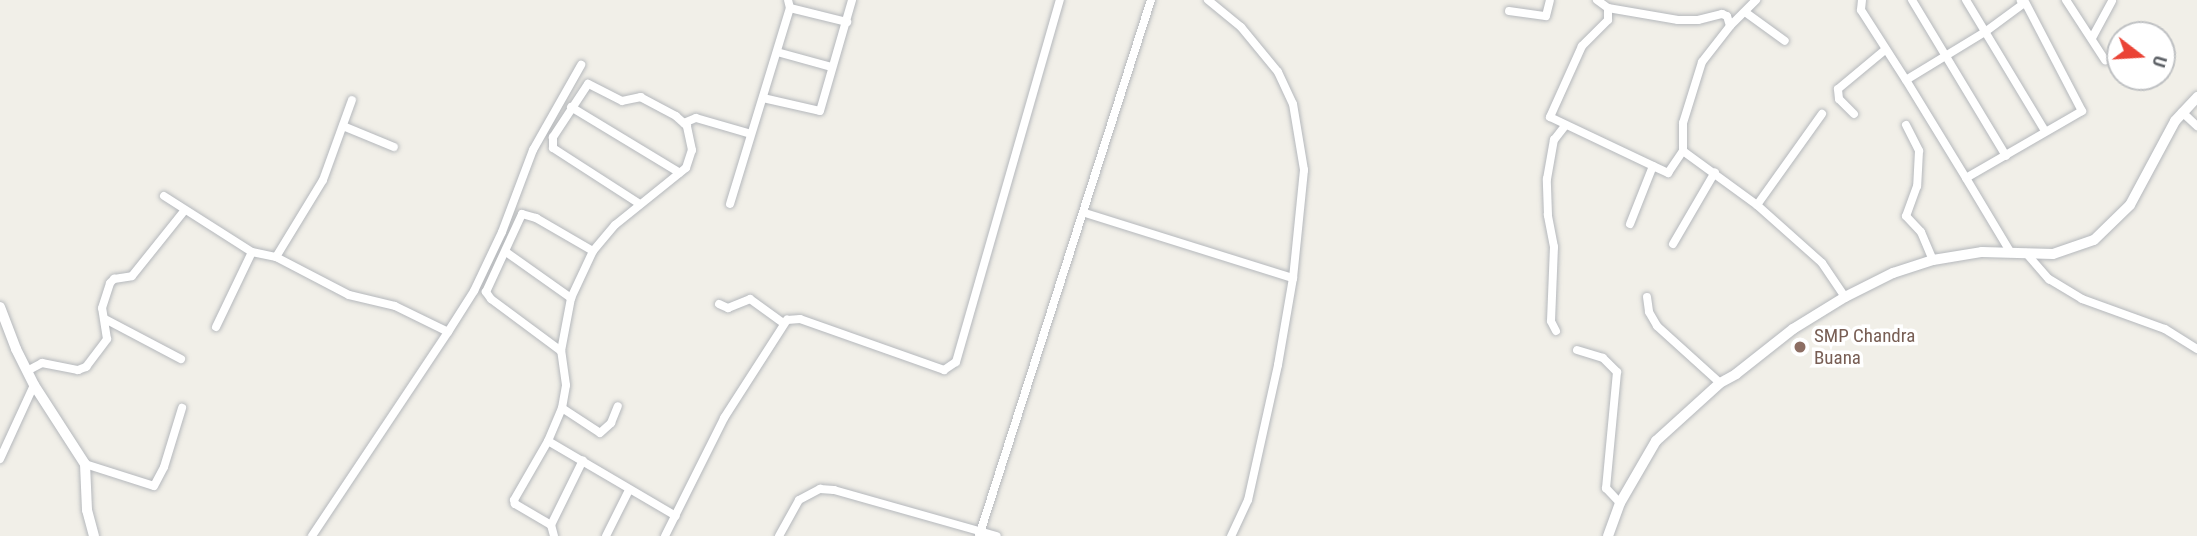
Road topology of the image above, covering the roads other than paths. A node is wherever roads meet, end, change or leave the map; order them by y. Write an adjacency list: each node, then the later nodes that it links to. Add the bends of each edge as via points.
1 (852, 0): 18 (street)
2 (1060, 0): 73 (street, via 956,362 944,370 800,319)
3 (1151, 0): 56 (street)
4 (1208, 0): 66 (street, via 1241,27 1278,72 1293,104 1304,170)
5 (1550, 0): 16 (street, via 1546,16)
6 (1597, 0): 15 (street)
7 (1756, 0): 17 (street)
8 (1862, 0): 23 (street, via 1861,10)
9 (1912, 0): 25 (street)
10 (1966, 0): 20 (street)
11 (2066, 0): 21 (street)
12 (2112, 0): 21 (street)
13 (2022, 1): 20 (street); 42 (street, via 2082,108 2081,113)
14 (789, 4): 18 (street); 24 (street)
15 (1608, 8): 19 (street, via 1678,20 1722,14); 40 (street, via 1608,20 1585,41 1551,113 1554,121)
16 (1509, 11)
17 (1745, 12): 19 (street); 22 (street)
18 (846, 22): 28 (street)
19 (1730, 26): 45 (street, via 1702,62 1683,123)
20 (1985, 32): 25 (street); 42 (street)
21 (2092, 38): 26 (street)
22 (1785, 41)
23 (1886, 49): 29 (street); 36 (street, via 1838,89 1839,99)
24 (777, 52): 28 (street); 31 (street)
25 (1944, 56): 29 (street); 46 (street)
26 (2105, 60)
27 (581, 65): 76 (street, via 533,150 474,291)
28 (832, 68): 31 (street, via 820,111)
29 (1906, 80): 50 (street)
30 (2197, 97): 34 (street)
31 (763, 98): 43 (street)
32 (352, 100): 39 (street)
33 (571, 107): 37 (street, via 585,86 593,84 622,101 641,97); 49 (street); 52 (street, via 553,137 553,148)
34 (2182, 112): 41 (street); 63 (street, via 2130,205 2114,224 2094,240 2073,248 2053,254)
35 (1822, 114): 54 (street)
36 (1854, 114)
37 (684, 123): 43 (street, via 696,118); 49 (street, via 692,150)
38 (1906, 125): 65 (street, via 1919,151 1917,186 1906,216 1921,232)
39 (342, 126): 44 (street); 64 (street, via 318,189)
40 (1565, 126): 47 (street); 75 (street, via 1554,140 1547,179 1554,247 1551,321)
41 (2197, 126)
42 (2045, 131): 46 (street)
43 (751, 134): 53 (street)
44 (394, 147)
45 (1683, 151): 47 (street, via 1668,173); 48 (street)
46 (2006, 156): 50 (street)
47 (1653, 166): 57 (street)
48 (1715, 172): 54 (street); 58 (street)
49 (680, 173): 52 (street)
50 (1966, 178): 62 (street)
51 (164, 196): 55 (street)
52 (639, 204): 59 (street)
53 (730, 204)
54 (1757, 205): 68 (street, via 1829,270)
55 (184, 211): 60 (street); 72 (street, via 136,272 111,280 102,309)
56 (1085, 213): 66 (street); 95 (street)
57 (1630, 224)
58 (1673, 244)
59 (593, 251): 61 (street, via 522,214); 69 (street)
60 (251, 252): 64 (street); 74 (street)
61 (506, 252): 69 (street); 79 (street, via 486,295)
62 (2011, 253): 63 (street); 65 (street, via 1982,252)
63 (2026, 253): 78 (street, via 2049,279 2082,299 2165,329)
64 (276, 257): 76 (street, via 349,295 395,306)
65 (1933, 260): 68 (street, via 1893,273)
66 (1293, 278): 103 (street, via 1253,480)
67 (1647, 296): 82 (street, via 1657,326)
68 (1845, 297): 82 (street)
69 (571, 298): 79 (street)
70 (719, 304): 73 (street, via 728,308 750,299)
71 (0, 307): 81 (street)
72 (105, 319): 80 (street); 81 (street, via 106,344 86,367 42,363)
73 (783, 323): 93 (street, via 724,418)
74 (216, 327)
75 (1556, 331)
76 (447, 332): 97 (street)
77 (1577, 349): 92 (street, via 1603,358 1616,372 1606,488)
78 (2197, 349)
79 (561, 351): 86 (street, via 566,385)
80 (181, 359)
81 (27, 371): 83 (street)
82 (1720, 383): 92 (street, via 1656,440)
83 (34, 385): 88 (street); 90 (street)
84 (618, 406): 86 (street, via 611,423 600,433)
85 (182, 408): 90 (street, via 154,486)
86 (562, 408): 87 (street)
87 (548, 441): 89 (street); 94 (street, via 514,500)
88 (0, 459)
89 (583, 460): 91 (street); 94 (street)
90 (85, 464): 96 (street, via 87,510)
91 (629, 489): 93 (street); 99 (street)
92 (1620, 503): 104 (street)
93 (676, 516): 100 (street)
94 (551, 525): 98 (street)
95 (981, 533): 101 (street, via 820,489 799,500); 102 (street)
96 (94, 536)
97 (312, 536)
98 (554, 536)
99 (606, 536)
100 (665, 536)
101 (779, 536)
102 (997, 536)
103 (1231, 536)
104 (1608, 536)

